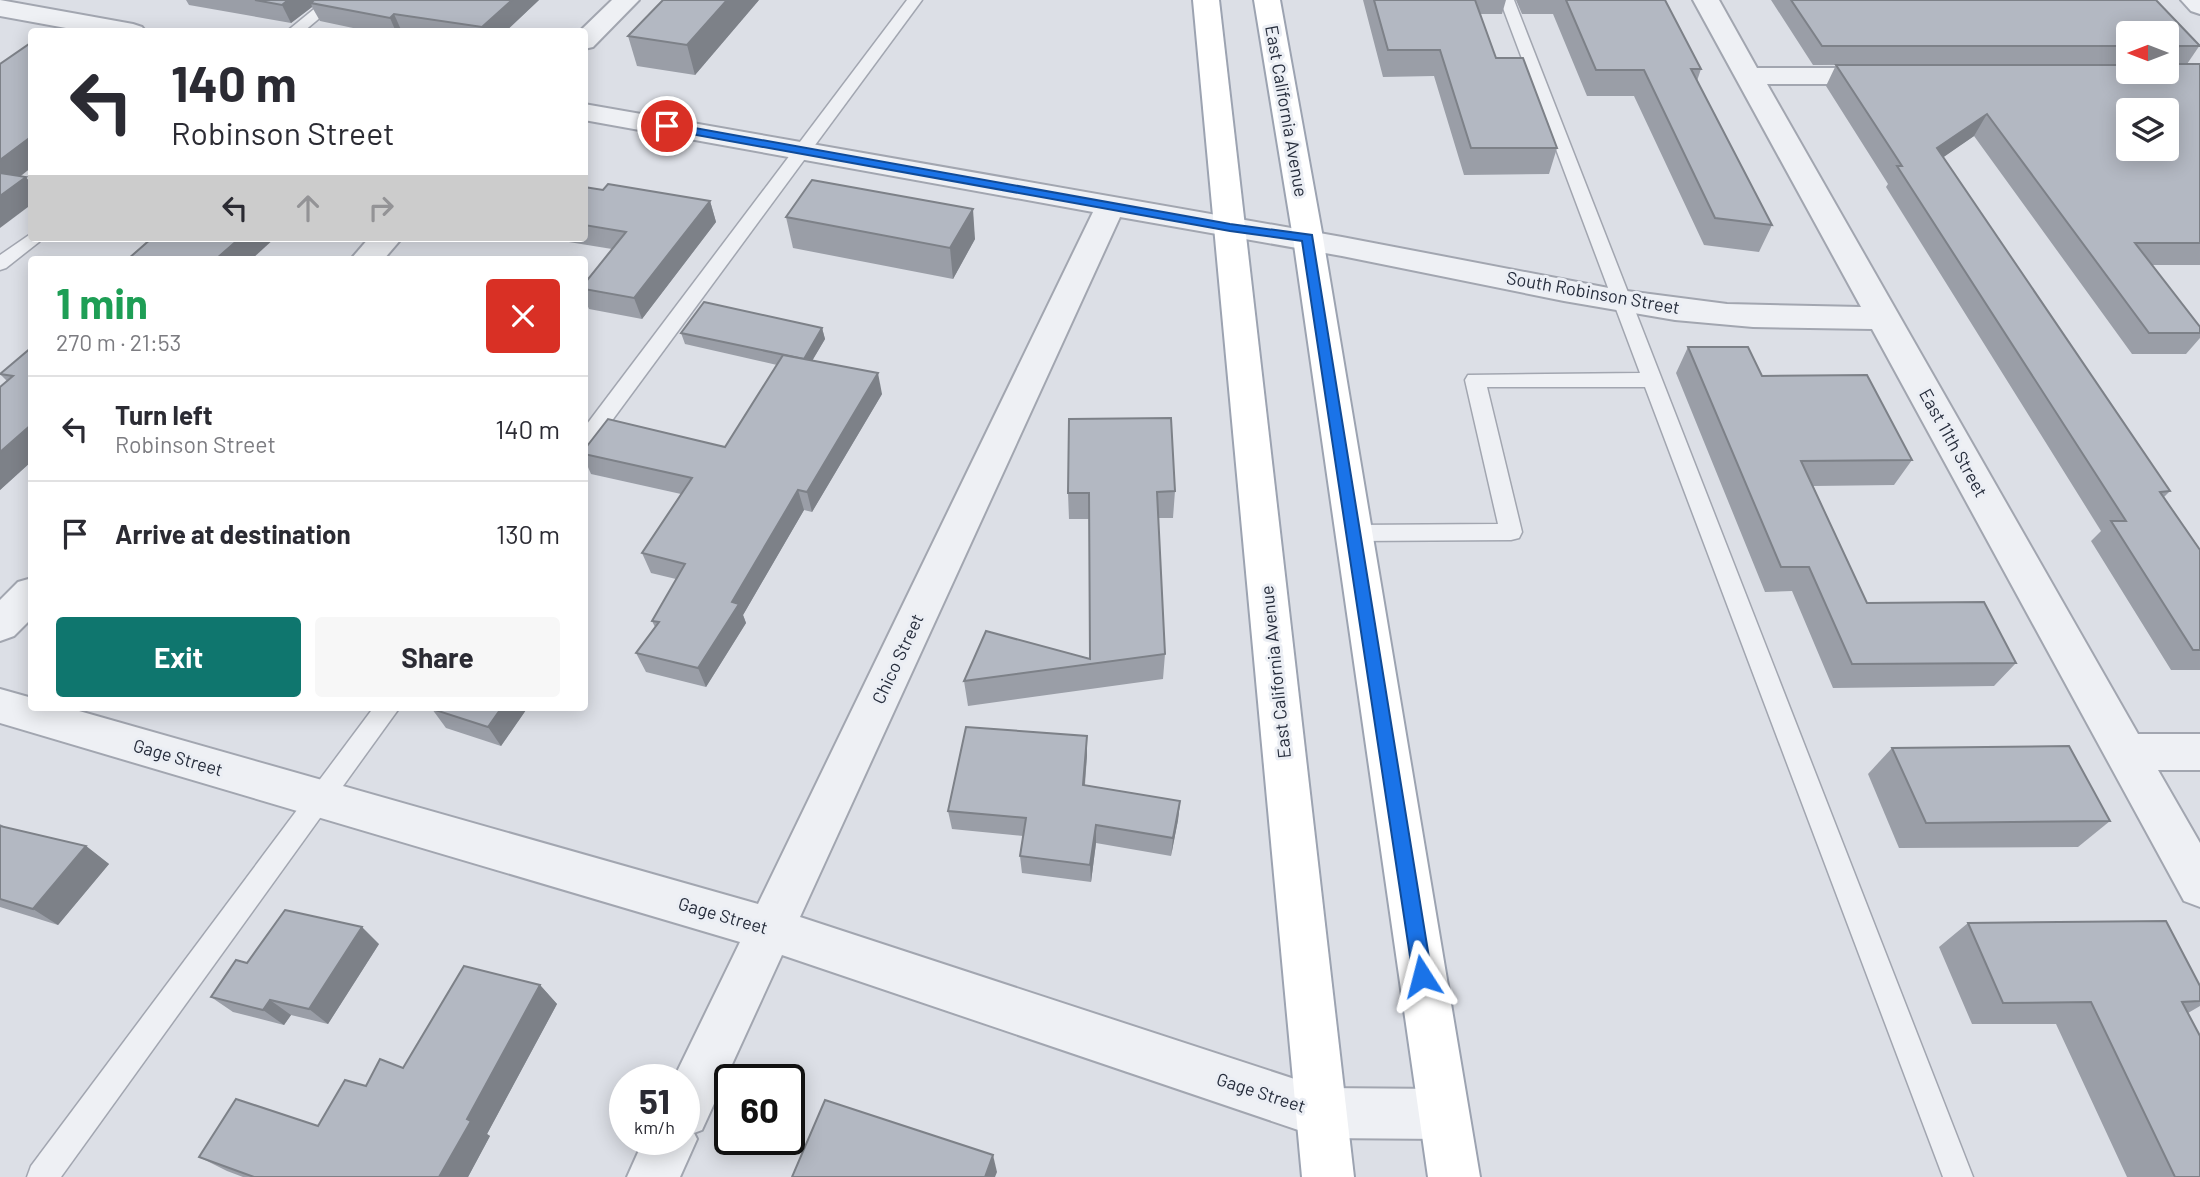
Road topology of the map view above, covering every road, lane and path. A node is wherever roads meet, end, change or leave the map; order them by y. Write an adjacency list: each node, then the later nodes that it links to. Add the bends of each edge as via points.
1 (334, 0): 12 (lane)
2 (626, 0): 14 (street)
3 (915, 0): 18 (lane)
4 (1206, 0): 20 (main road, East California Avenue)
5 (1267, 0): 21 (main road, East California Avenue)
6 (1507, 0): 26 (lane)
7 (1706, 0): 15 (street, East 11th Street)
8 (2194, 0): 9 (street)
9 (2200, 6)
10 (23, 7): 11 (street); 13 (street)
11 (115, 28)
12 (298, 28)
13 (0, 29)
14 (588, 37)
15 (1748, 76): 16 (street); 27 (street, East 11th Street)
16 (1912, 76)
17 (588, 113): 18 (street, South Robinson Street)
18 (804, 151): 19 (street, South Robinson Street); 29 (lane)
19 (1111, 205): 20 (street, South Robinson Street); 39 (street, Chico Street)
20 (1230, 228): 21 (street, South Robinson Street); 41 (main road, East California Avenue)
21 (1308, 238): 26 (street, South Robinson Street); 30 (main road, East California Avenue)
22 (28, 242): 25 (lane)
23 (383, 242): 24 (street)
24 (369, 256)
25 (0, 264)
26 (1623, 301): 27 (street, South Robinson Street, via 1756,317); 28 (lane)
27 (1883, 318): 35 (street, East 11th Street)
28 (1653, 380): 30 (lane, via 1475,380 1511,533); 48 (lane)
29 (588, 439)
30 (1354, 533): 42 (main road, East California Avenue)
31 (28, 597): 32 (street)
32 (0, 625)
33 (0, 706): 37 (street, Gage Street)
34 (385, 711): 37 (lane)
35 (2125, 752): 36 (street); 38 (street, East 11th Street)
36 (2200, 752)
37 (320, 799): 39 (street, Gage Street); 44 (lane)
38 (2200, 886)
39 (770, 929): 40 (street, Chico Street); 41 (street, Gage Street)
40 (700, 1078)
41 (1322, 1113): 42 (street, Gage Street); 46 (main road, East California Avenue)
42 (1444, 1114): 47 (main road, East California Avenue)
43 (663, 1155): 45 (street)
44 (42, 1177)
45 (653, 1177)
46 (1328, 1177)
47 (1454, 1177)
48 (1958, 1177)

